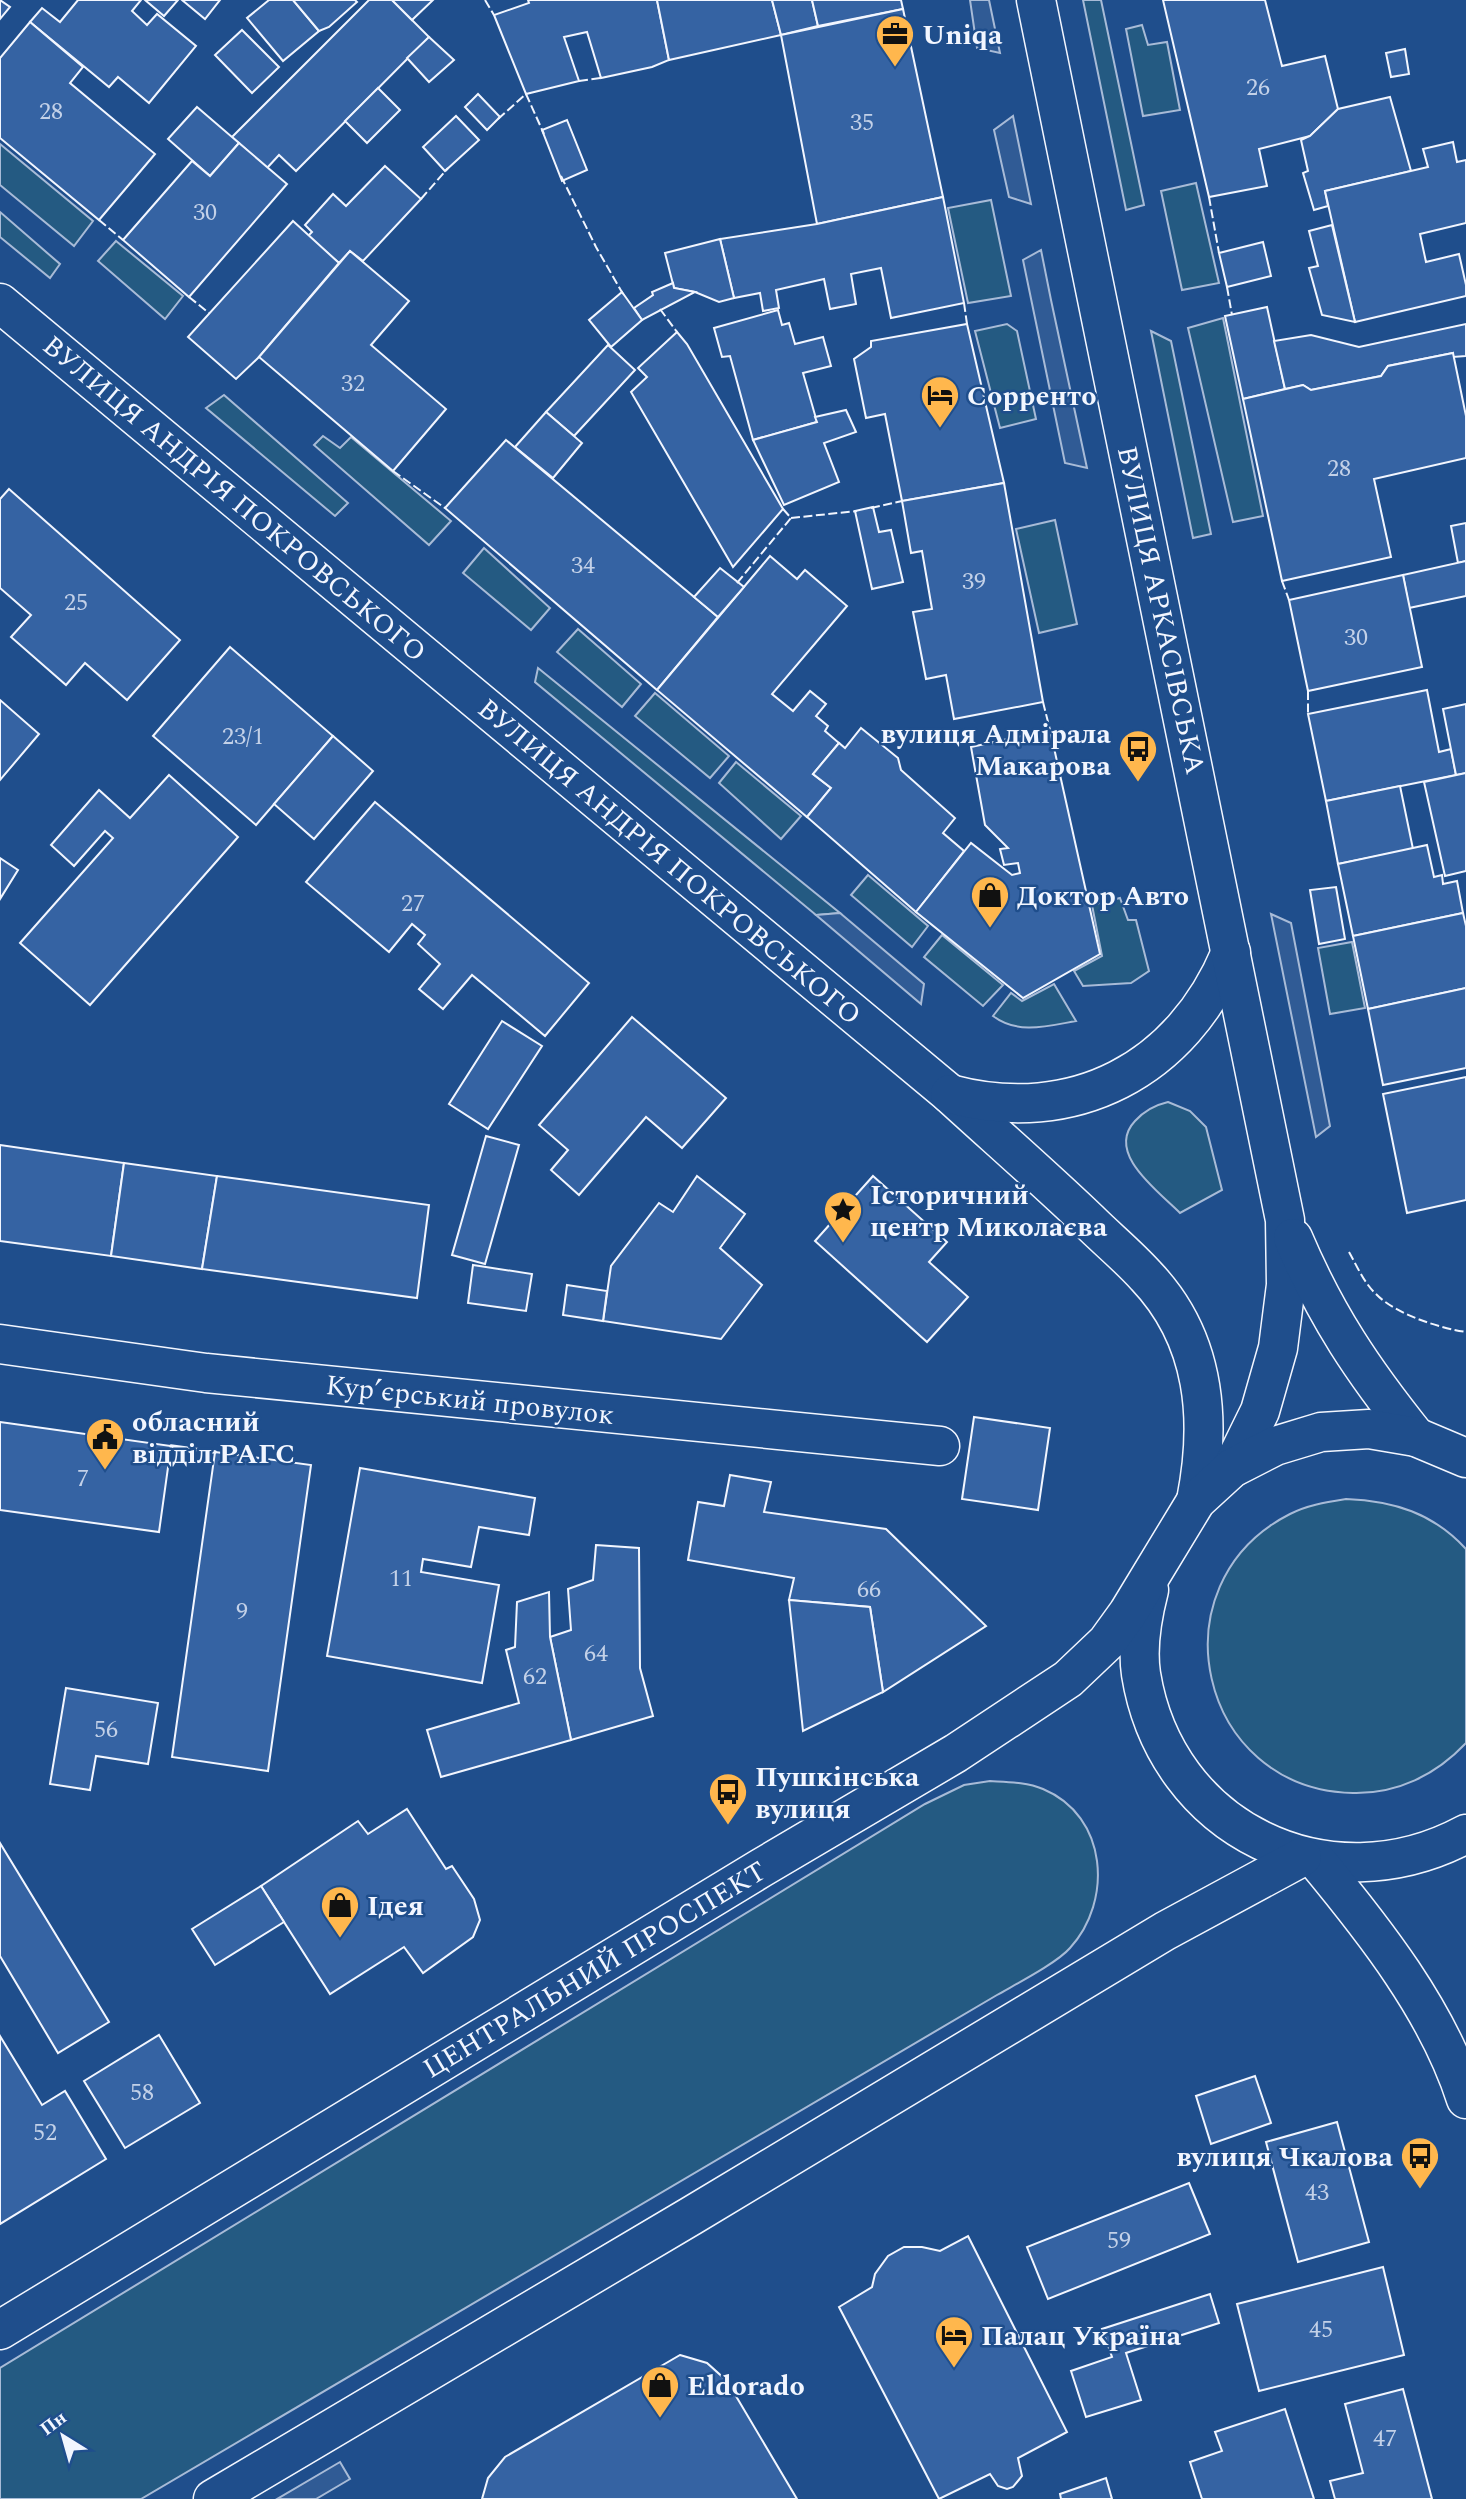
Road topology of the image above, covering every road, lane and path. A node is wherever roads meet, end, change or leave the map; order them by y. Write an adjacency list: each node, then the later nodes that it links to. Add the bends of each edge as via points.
1 (1036, 0): 3 (main road, ВУЛИЦЯ АРКАСІВСЬКА)
2 (0, 303): 4 (main road, ВУЛИЦЯ АНДРІЯ ПОКРОВСЬКОГО)
3 (1231, 952): 4 (main road, via 1210,997 1179,1036 1146,1064 1108,1085 1038,1104 979,1102); 5 (main road, ВУЛИЦЯ АРКАСІВСЬКА)
4 (950, 1094): 12 (main road, ВУЛИЦЯ АНДРІЯ ПОКРОВСЬКОГО, via 1148,1277 1169,1306 1197,1367 1203,1400 1203,1467)
5 (1285, 1220): 8 (main road, ВУЛИЦЯ АРКАСІВСЬКА, via 1340,1335 1376,1388); 11 (main road, ВУЛИЦЯ АРКАСІВСЬКА, via 1286,1285 1278,1348 1260,1410)
6 (0, 1343): 9 (main road, Курʼєрський провулок, via 205,1373)
7 (1466, 1428): 8 (main road)
8 (1422, 1439): 10 (main road, ВУЛИЦЯ АРКАСІВСЬКА); 11 (main road, via 1368,1429 1321,1432 1275,1446)
9 (940, 1446)
10 (1466, 1458)
11 (1232, 1468): 12 (main road)
12 (1196, 1501): 13 (main road, ЦЕНТРАЛЬНИЙ ПРОСПЕКТ)
13 (1153, 1570): 15 (main road, via 1141,1620 1141,1672 1153,1723 1177,1769 1211,1808 1254,1838); 18 (main road, ЦЕНТРАЛЬНИЙ ПРОСПЕКТ, via 1107,1642 1068,1679 1017,1714)
14 (1466, 1833): 15 (main road, via 1417,1855 1367,1863)
15 (1309, 1858): 17 (main road, via 1388,1951 1418,1998); 19 (main road, via 1154,1937)
16 (1466, 2035): 17 (main road)
17 (1466, 2098)
18 (0, 2330)
19 (214, 2499)

